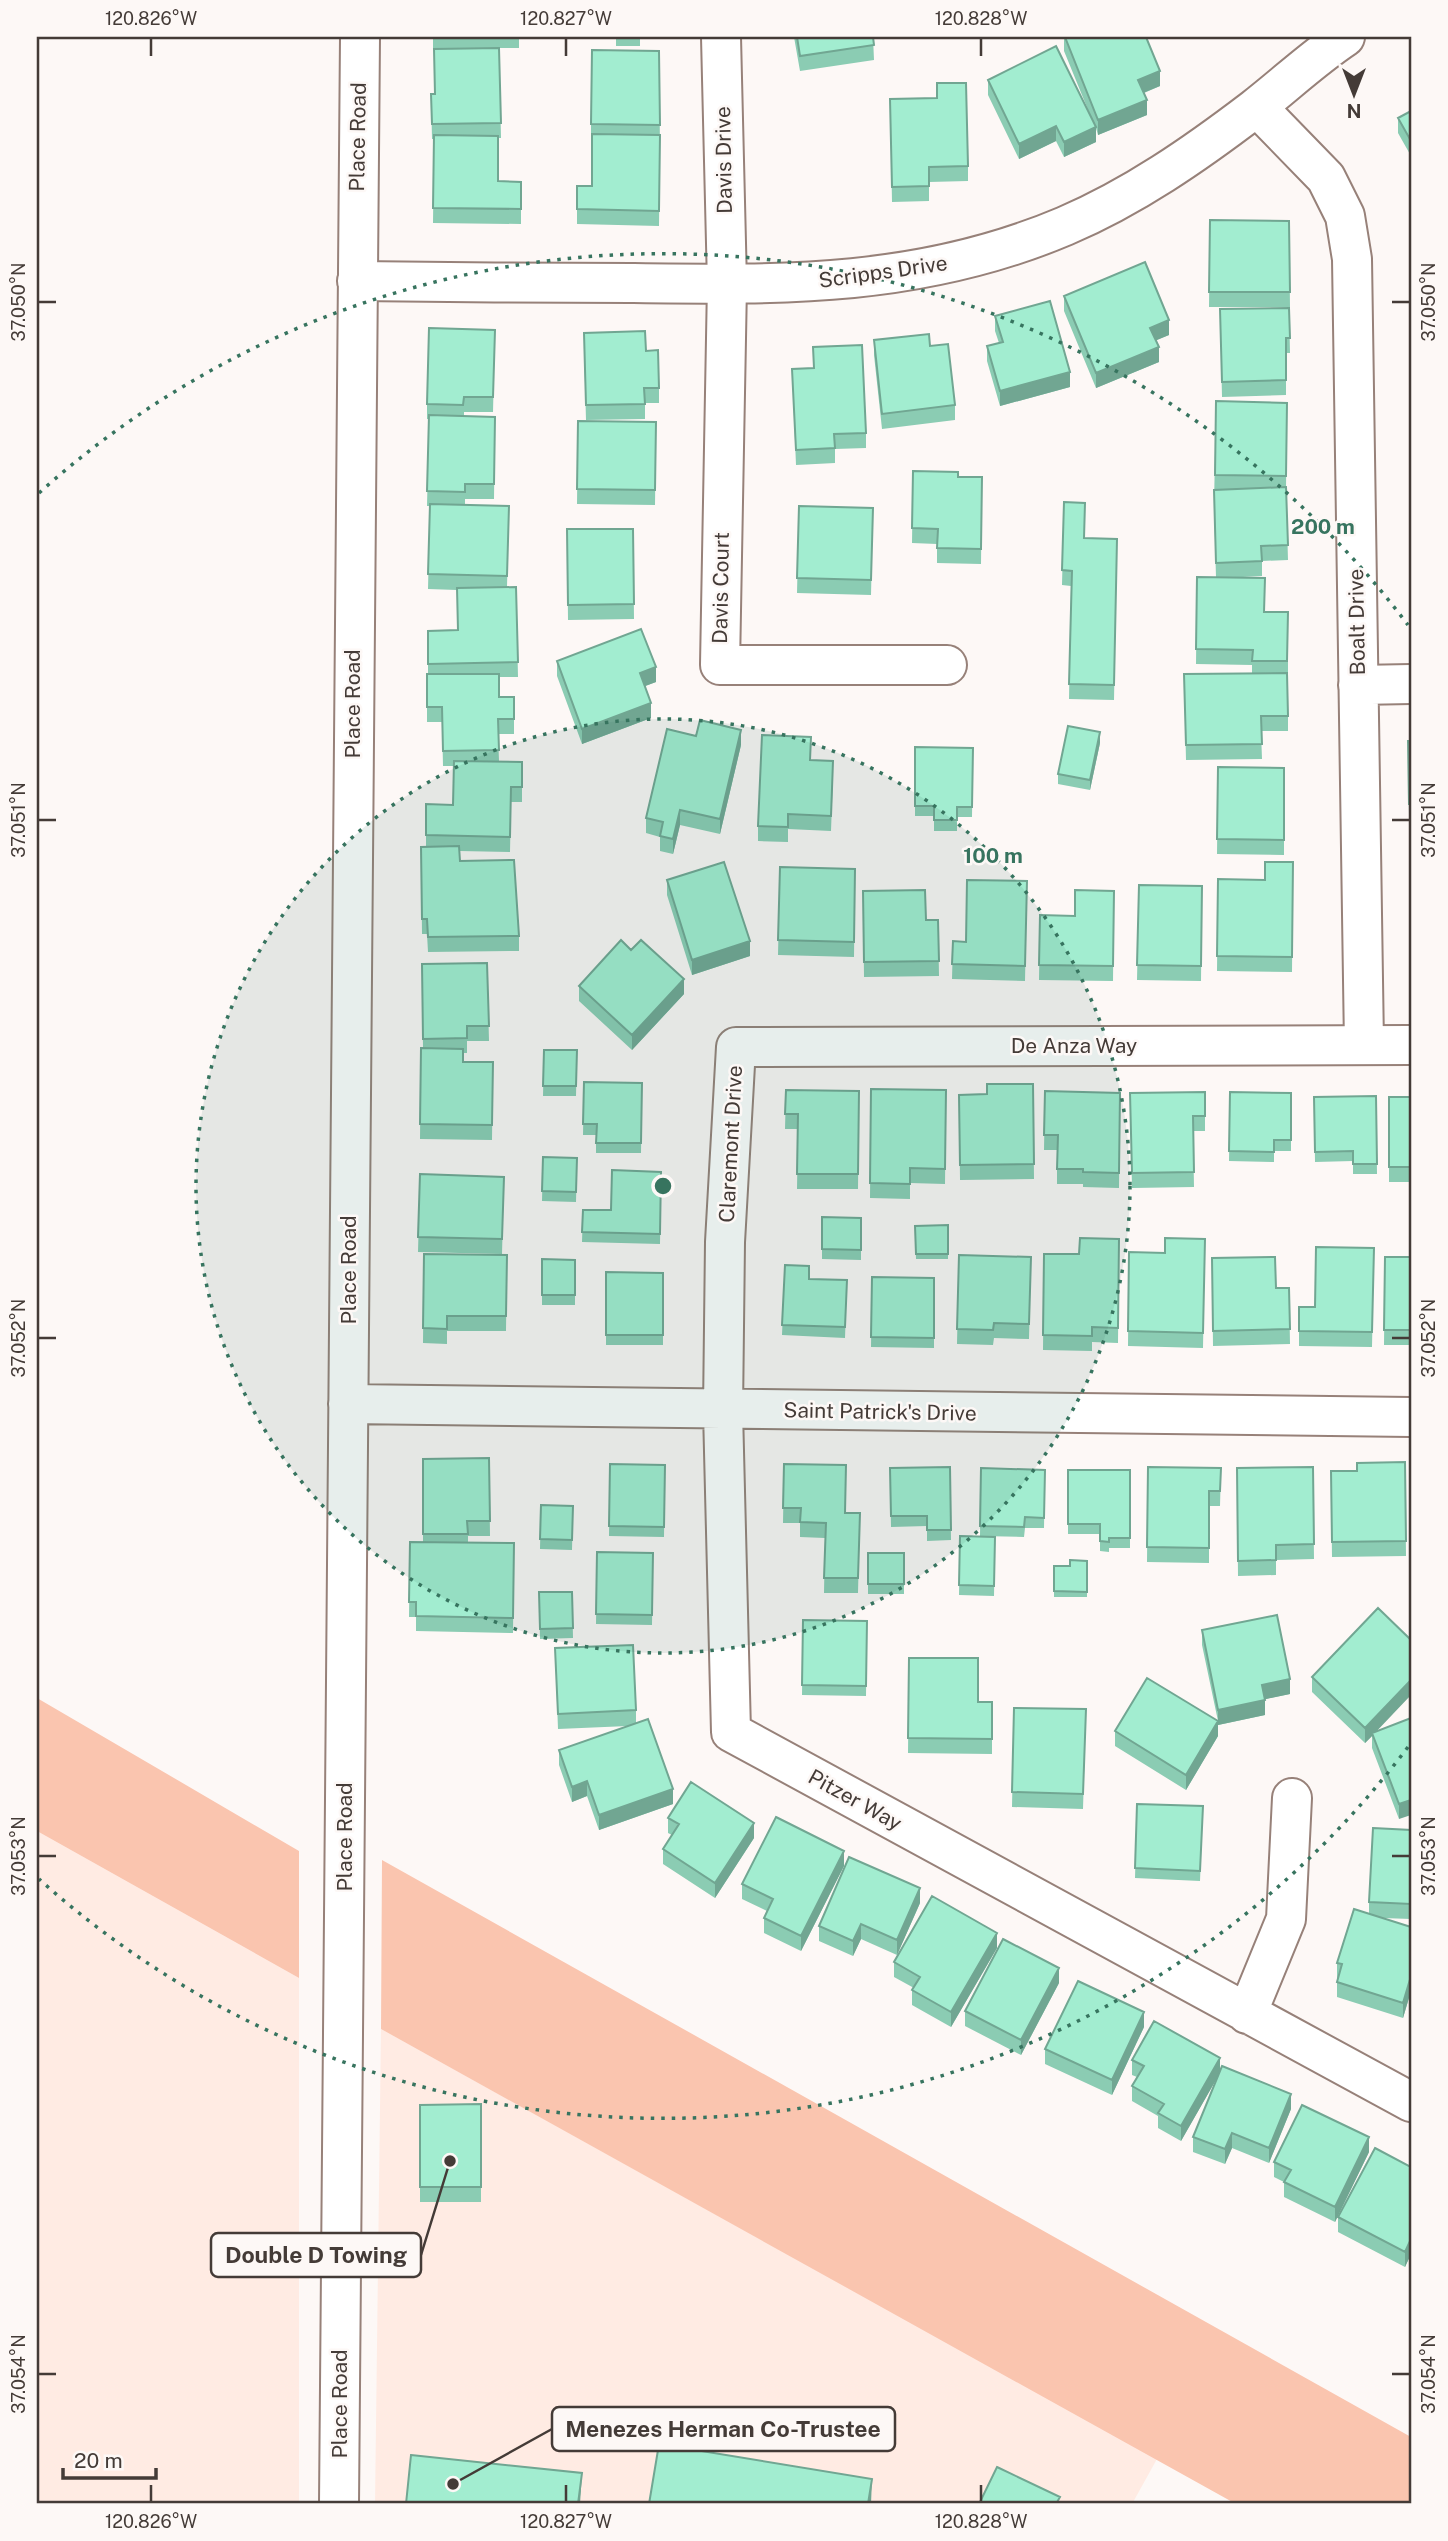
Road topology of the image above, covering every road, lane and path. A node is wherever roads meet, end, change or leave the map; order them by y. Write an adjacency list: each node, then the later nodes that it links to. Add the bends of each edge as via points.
1 (360, 37): 5 (street, Place Road)
2 (721, 37): 6 (street, Davis Drive)
3 (1345, 37): 4 (street, Scripps Drive)
4 (1256, 107): 6 (street, Scripps Drive, via 1176,166 1125,196 1066,226 1002,249 880,276); 9 (street, Boalt Drive, via 1326,178 1347,227 1352,259)
5 (357, 281): 6 (street, Scripps Drive); 14 (street, Place Road)
6 (727, 284): 7 (street, Davis Court, via 720,665)
7 (947, 665)
8 (1411, 684): 9 (street)
9 (1358, 685): 10 (street, Boalt Drive)
10 (1364, 1045): 11 (street, De Anza Way); 12 (street, De Anza Way)
11 (1411, 1045)
12 (736, 1047): 13 (street, Claremont Drive)
13 (725, 1242): 15 (street, Pitzer Way)
14 (348, 1404): 15 (street, Saint Patrick's Drive); 20 (street, Place Road)
15 (723, 1410): 16 (street, Saint Patrick's Drive); 18 (street, Pitzer Way, via 731,1732)
16 (1411, 1417)
17 (1292, 1798): 18 (street, via 1286,1919)
18 (1247, 2014): 19 (street, Pitzer Way)
19 (1411, 2102)
20 (339, 2504)

